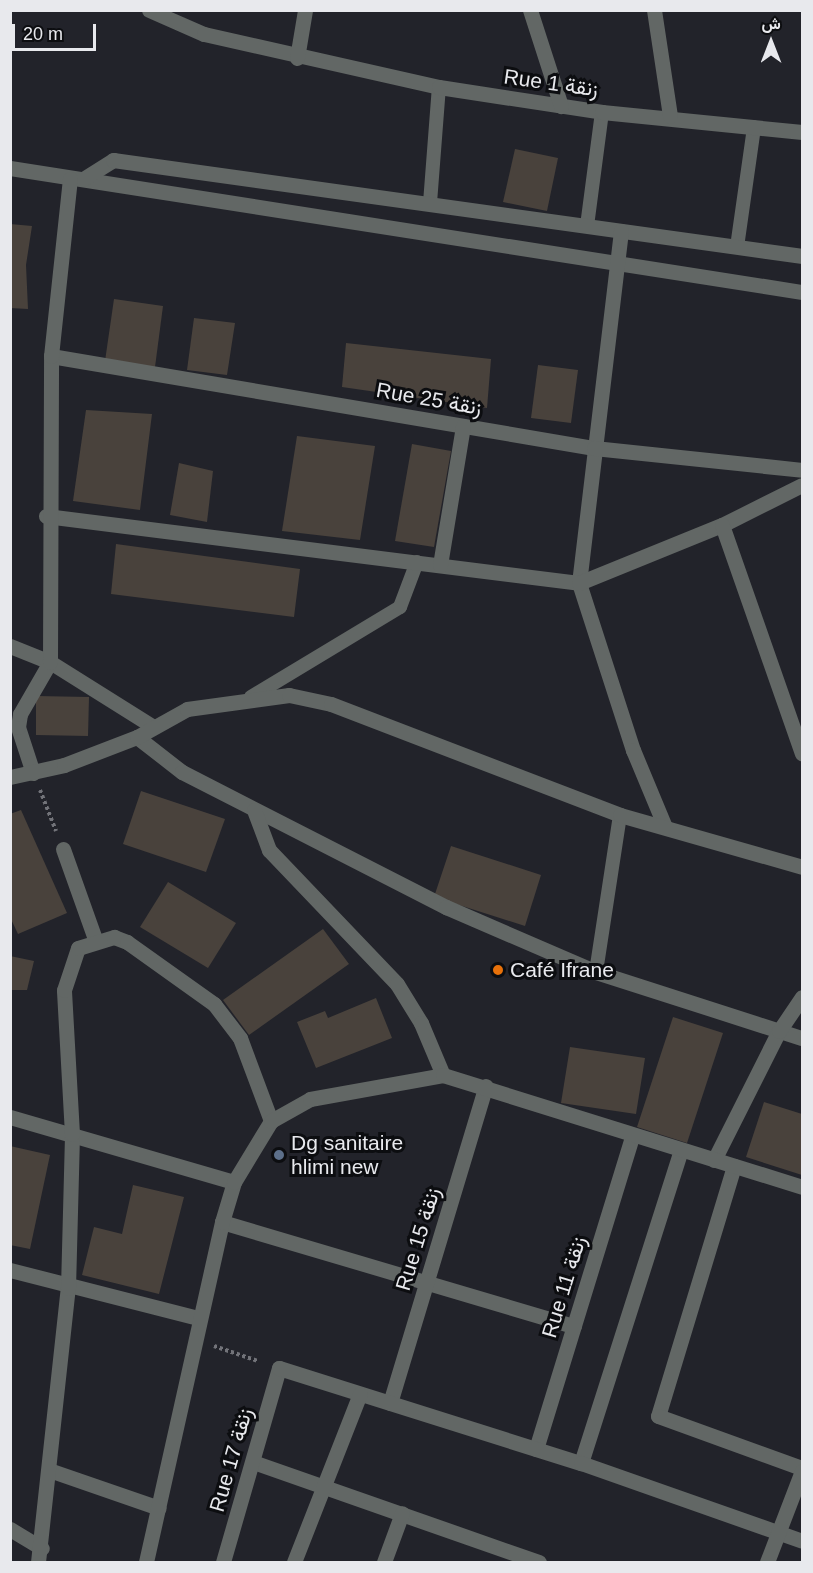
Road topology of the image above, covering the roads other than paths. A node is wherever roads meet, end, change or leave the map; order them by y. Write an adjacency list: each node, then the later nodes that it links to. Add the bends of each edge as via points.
1 (149, 10): 5 (street, Rue 1 زنقة, via 204,34)
2 (305, 10): 5 (street)
3 (530, 10): 7 (street)
4 (654, 10): 9 (street)
5 (297, 58): 6 (street, Rue 1 زنقة)
6 (439, 87): 7 (street, Rue 1 زنقة); 14 (lane)
7 (561, 106): 8 (street, Rue 1 زنقة)
8 (602, 111): 9 (street, Rue 1 زنقة); 15 (lane)
9 (670, 116): 10 (street, Rue 1 زنقة)
10 (754, 127): 11 (street, Rue 1 زنقة); 17 (lane)
11 (802, 132)
12 (10, 168): 13 (street)
13 (77, 179): 14 (street, via 113,160); 19 (street); 21 (street)
14 (430, 203): 15 (street)
15 (587, 226): 16 (street)
16 (621, 231): 17 (street); 19 (street)
17 (737, 247): 18 (street)
18 (802, 256)
19 (617, 266): 20 (street); 23 (street)
20 (802, 292)
21 (51, 356): 22 (street, Rue 25 زنقة); 26 (street)
22 (463, 426): 23 (street, Rue 25 زنقة); 29 (street)
23 (594, 448): 24 (street, Rue 25 زنقة); 30 (street)
24 (802, 470)
25 (802, 485): 27 (street)
26 (46, 516): 28 (street); 32 (street)
27 (722, 525): 30 (street); 36 (street)
28 (417, 562): 29 (street); 33 (lane, via 400,607)
29 (440, 565): 30 (street)
30 (579, 583): 41 (street, via 633,750)
31 (10, 646): 32 (street)
32 (50, 662): 34 (street); 37 (street, via 20,714 21,740)
33 (251, 697): 34 (street, via 187,709); 40 (street, via 289,695 331,704)
34 (152, 726): 35 (street)
35 (137, 737): 37 (street); 39 (street, via 182,772)
36 (802, 753)
37 (33, 773): 38 (street)
38 (10, 777)
39 (254, 810): 45 (street, via 446,907); 49 (street, via 269,850 397,984 421,1023)
40 (620, 815): 41 (street); 45 (lane)
41 (665, 827): 43 (street)
42 (63, 849): 44 (street)
43 (802, 867)
44 (95, 939): 52 (street, via 127,942 214,1004 240,1038); 53 (street, via 78,948 64,990)
45 (596, 972): 47 (street)
46 (802, 997): 47 (street)
47 (779, 1031): 48 (street); 56 (street)
48 (802, 1038)
49 (443, 1075): 50 (street); 52 (street, via 310,1099)
50 (486, 1086): 54 (street); 62 (street, Rue 15 زنقة)
51 (10, 1117): 53 (street)
52 (271, 1121): 58 (street)
53 (72, 1134): 58 (street); 63 (street)
54 (632, 1137): 55 (street); 65 (street, Rue 11 زنقة)
55 (680, 1152): 56 (street); 70 (street)
56 (714, 1160): 57 (street)
57 (734, 1166): 59 (street); 72 (street, via 658,1416 674,1426)
58 (234, 1182): 60 (street)
59 (802, 1187)
60 (222, 1222): 62 (street); 64 (street)
61 (10, 1270): 63 (street)
62 (428, 1280): 65 (street); 67 (street, Rue 15 زنقة)
63 (68, 1288): 64 (street); 71 (street)
64 (199, 1318): 74 (street)
65 (574, 1326): 68 (street, Rue 11 زنقة)
66 (360, 1394): 67 (street); 69 (street, Rue 17 زنقة, via 279,1368); 73 (street)
67 (390, 1403): 68 (street)
68 (536, 1449): 70 (street)
69 (253, 1462): 73 (street); 81 (street, Rue 17 زنقة)
70 (581, 1463): 77 (street)
71 (49, 1470): 74 (street); 79 (street)
72 (802, 1470): 77 (street)
73 (328, 1488): 75 (street); 82 (street)
74 (159, 1508): 80 (street)
75 (402, 1513): 83 (street); 84 (street)
76 (10, 1529): 79 (street)
77 (777, 1530): 78 (street); 85 (street)
78 (802, 1541)
79 (40, 1555)
80 (146, 1563)
81 (223, 1563)
82 (294, 1563)
83 (384, 1563)
84 (539, 1563)
85 (767, 1563)

